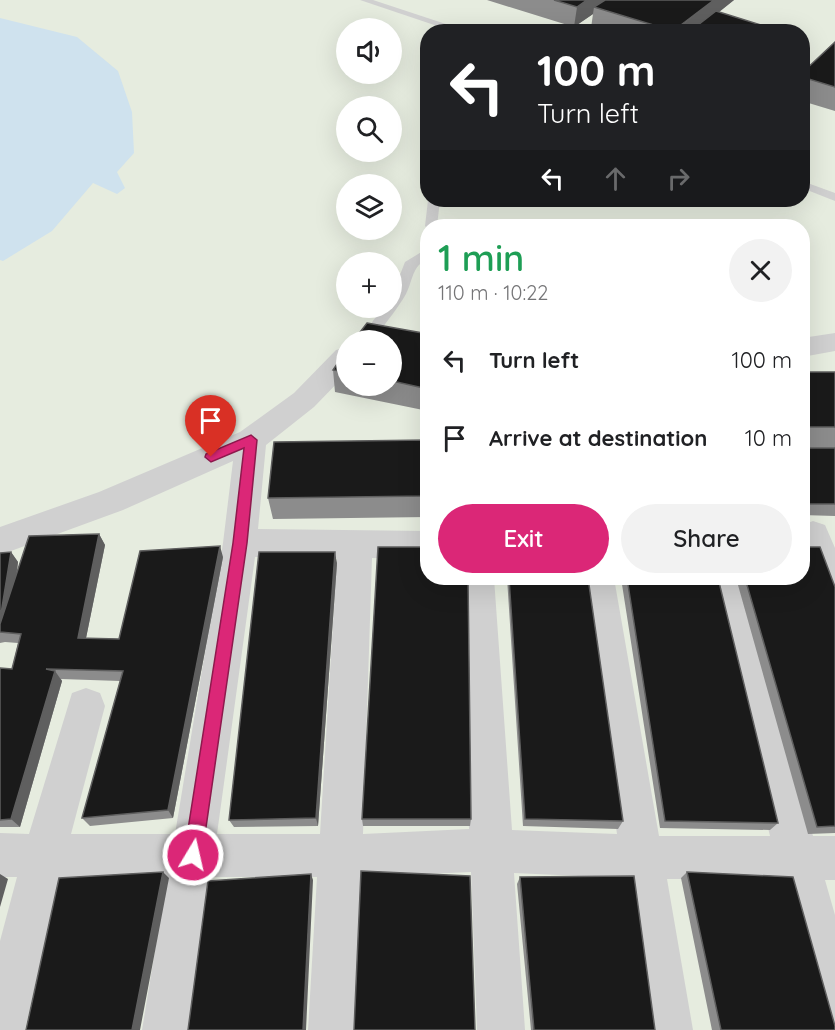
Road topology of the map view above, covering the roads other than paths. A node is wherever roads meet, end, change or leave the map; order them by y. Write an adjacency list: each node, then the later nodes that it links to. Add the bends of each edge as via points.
1 (364, 0): 2 (lane)
2 (440, 24)
3 (810, 187): 4 (lane)
4 (835, 197)
5 (420, 255): 6 (lane, via 411,262)
6 (383, 323)
7 (835, 342): 8 (street)
8 (810, 347)
9 (336, 367): 10 (street, via 304,400)
10 (251, 440): 12 (street, via 111,501); 13 (street)
11 (817, 535): 19 (street)
12 (0, 541)
13 (240, 543): 14 (street); 24 (street)
14 (355, 545): 15 (street); 25 (street)
15 (420, 545)
16 (477, 585): 21 (street)
17 (598, 585): 26 (street)
18 (725, 585): 27 (street)
19 (835, 593)
20 (86, 706): 22 (street)
21 (490, 850): 25 (street); 26 (street); 32 (street)
22 (44, 854): 23 (street); 24 (street); 29 (street)
23 (0, 855)
24 (193, 855): 25 (street); 30 (street)
25 (341, 856): 31 (street)
26 (641, 857): 27 (street); 33 (street)
27 (817, 858): 28 (street)
28 (835, 999)
29 (1, 1030)
30 (166, 1030)
31 (332, 1030)
32 (501, 1030)
33 (669, 1030)

